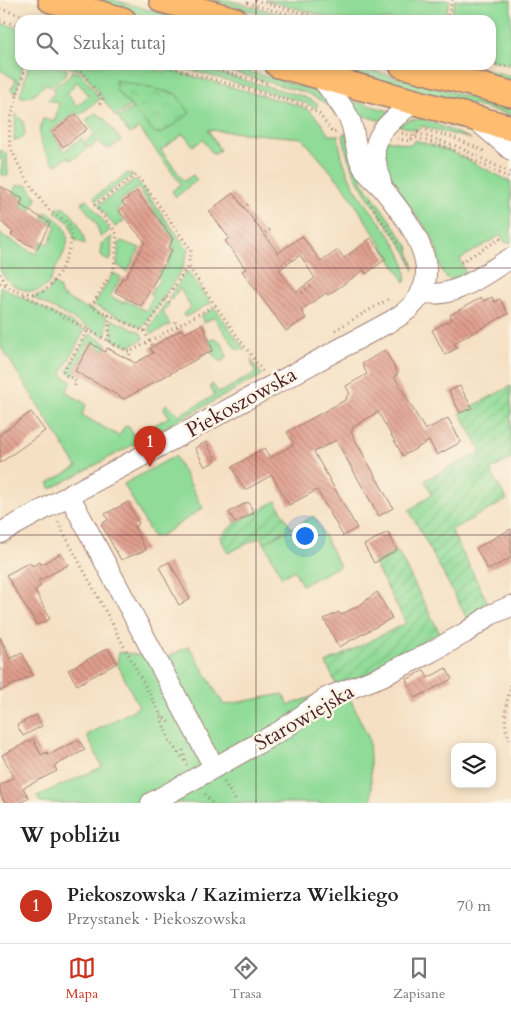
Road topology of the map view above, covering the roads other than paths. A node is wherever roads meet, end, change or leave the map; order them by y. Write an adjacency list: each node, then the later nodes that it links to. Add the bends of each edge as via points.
1 (51, 0): 4 (main road)
2 (178, 2): 3 (main road)
3 (240, 11)
4 (105, 15)
5 (421, 70): 8 (main road)
6 (279, 76): 7 (main road)
7 (322, 78): 9 (main road); 13 (street, Piekoszowska, via 350,120 357,154 363,166)
8 (511, 94)
9 (413, 102): 10 (main road); 13 (street, Piekoszowska, via 378,139 375,156)
10 (475, 119): 11 (main road); 12 (street)
11 (511, 128)
12 (511, 150)
13 (382, 188): 15 (street, Piekoszowska, via 425,253 427,269)
14 (508, 253): 15 (street, via 447,293 433,295)
15 (422, 292): 16 (street, Piekoszowska, via 414,305 398,318)
16 (69, 495): 17 (street, Piekoszowska); 19 (street)
17 (0, 533)
18 (511, 606): 19 (street, Starowiejska, via 490,615 431,652 328,698 282,730)
19 (214, 767): 20 (street, Starowiejska)
20 (151, 803)

